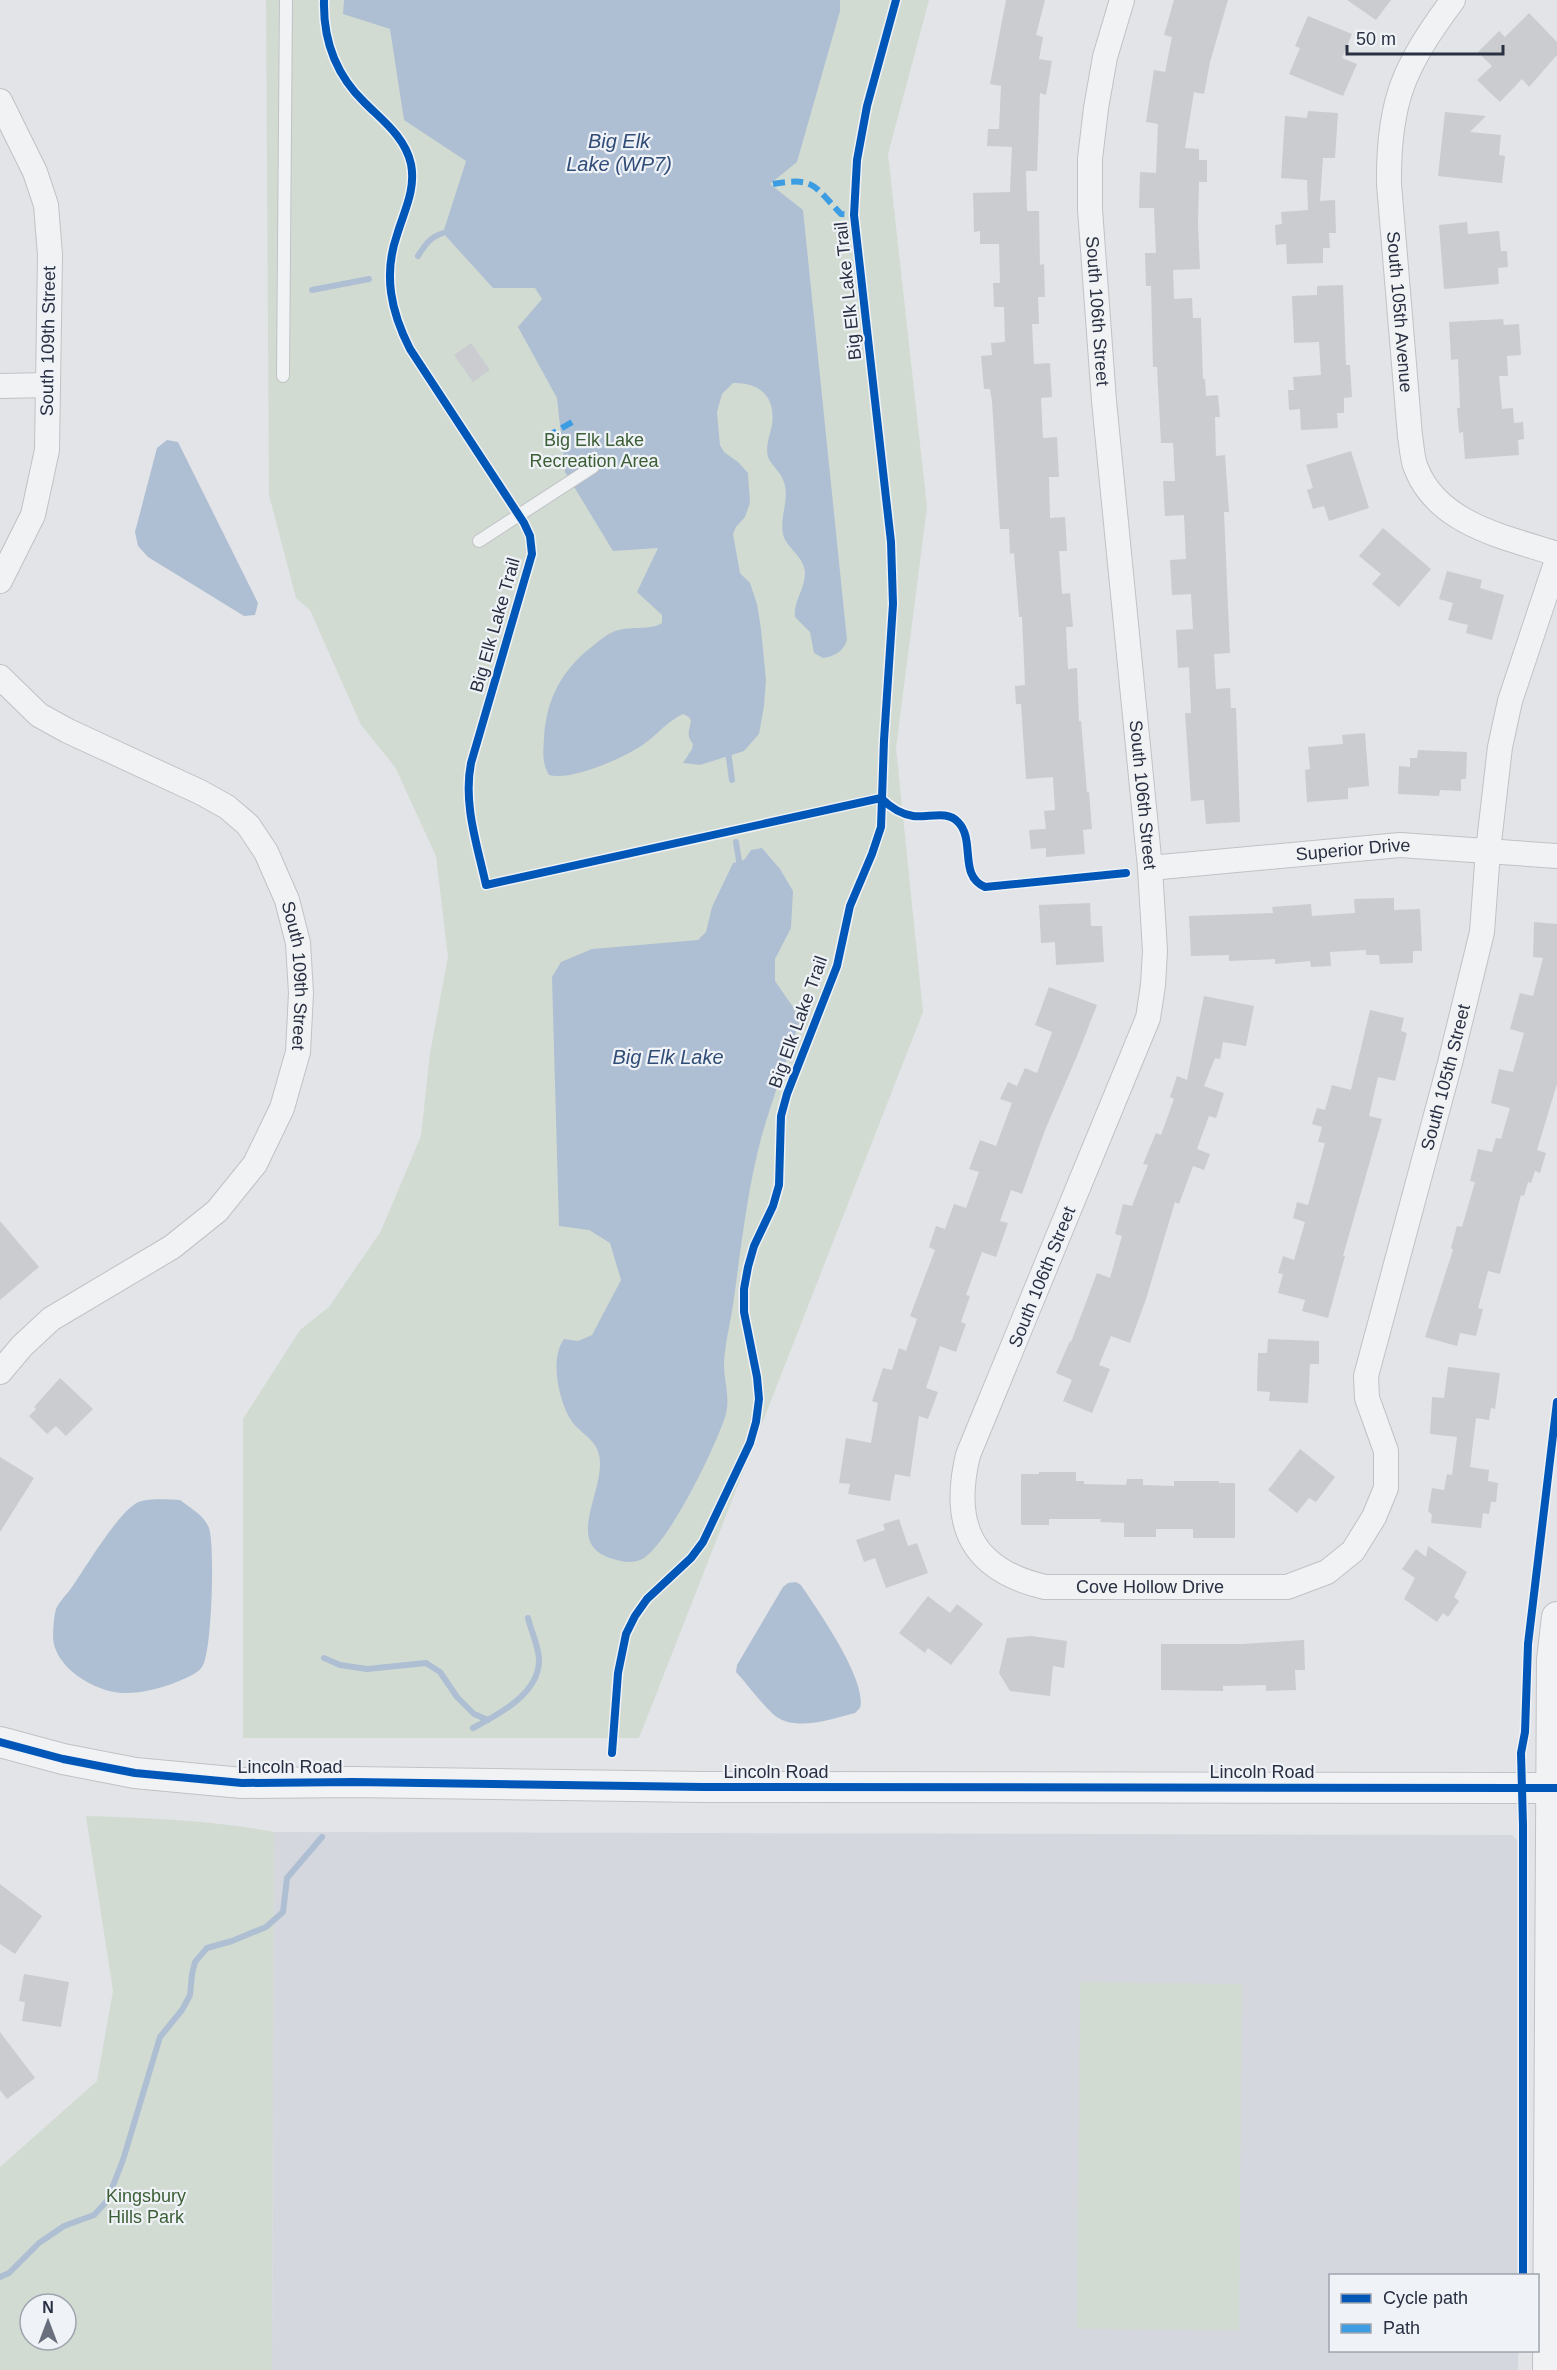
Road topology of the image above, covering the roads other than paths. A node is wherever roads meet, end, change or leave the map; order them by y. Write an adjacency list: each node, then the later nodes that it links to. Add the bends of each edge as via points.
1 (286, 0): 5 (lane)
2 (1122, 0): 16 (street, South 106th Street, via 1096,108 1090,209)
3 (1454, 0): 10 (street, South 105th Avenue, via 1407,70 1396,100 1388,144 1410,436 1416,468 1429,492 1447,509 1472,525)
4 (0, 101): 6 (street, South 109th Street, via 35,172 46,205 50,255)
5 (283, 376)
6 (48, 385): 7 (street); 12 (street, South 109th Street, via 47,450 33,514)
7 (0, 386)
8 (593, 466): 9 (lane)
9 (479, 541)
10 (1557, 554)
11 (1557, 560): 14 (street, South 105th Street, via 1510,701 1500,747)
12 (0, 582)
13 (0, 677): 17 (street, South 109th Street, via 39,714 200,792 248,825 266,852 287,900 298,943 301,993 298,1052 282,1108 255,1164 217,1211 172,1247 51,1319)
14 (1488, 851): 15 (street, Superior Drive); 16 (street, Superior Drive, via 1400,845); 19 (street, South 105th Street, via 1482,932 1366,1376 1367,1398 1386,1451 1386,1488 1353,1551)
15 (1557, 856)
16 (1150, 868): 18 (street, South 106th Street, via 1155,951 1148,1018 968,1455 962,1504 967,1531)
17 (1, 1368)
18 (981, 1553): 19 (street, Cove Hollow Drive, via 1000,1571 1045,1587 1287,1587)
19 (1327, 1572)
20 (1557, 1617): 22 (street, via 1552,1660)
21 (0, 1742): 22 (street, Lincoln Road, via 135,1773 242,1784)
22 (1555, 1788): 23 (street)
23 (1548, 2370)

